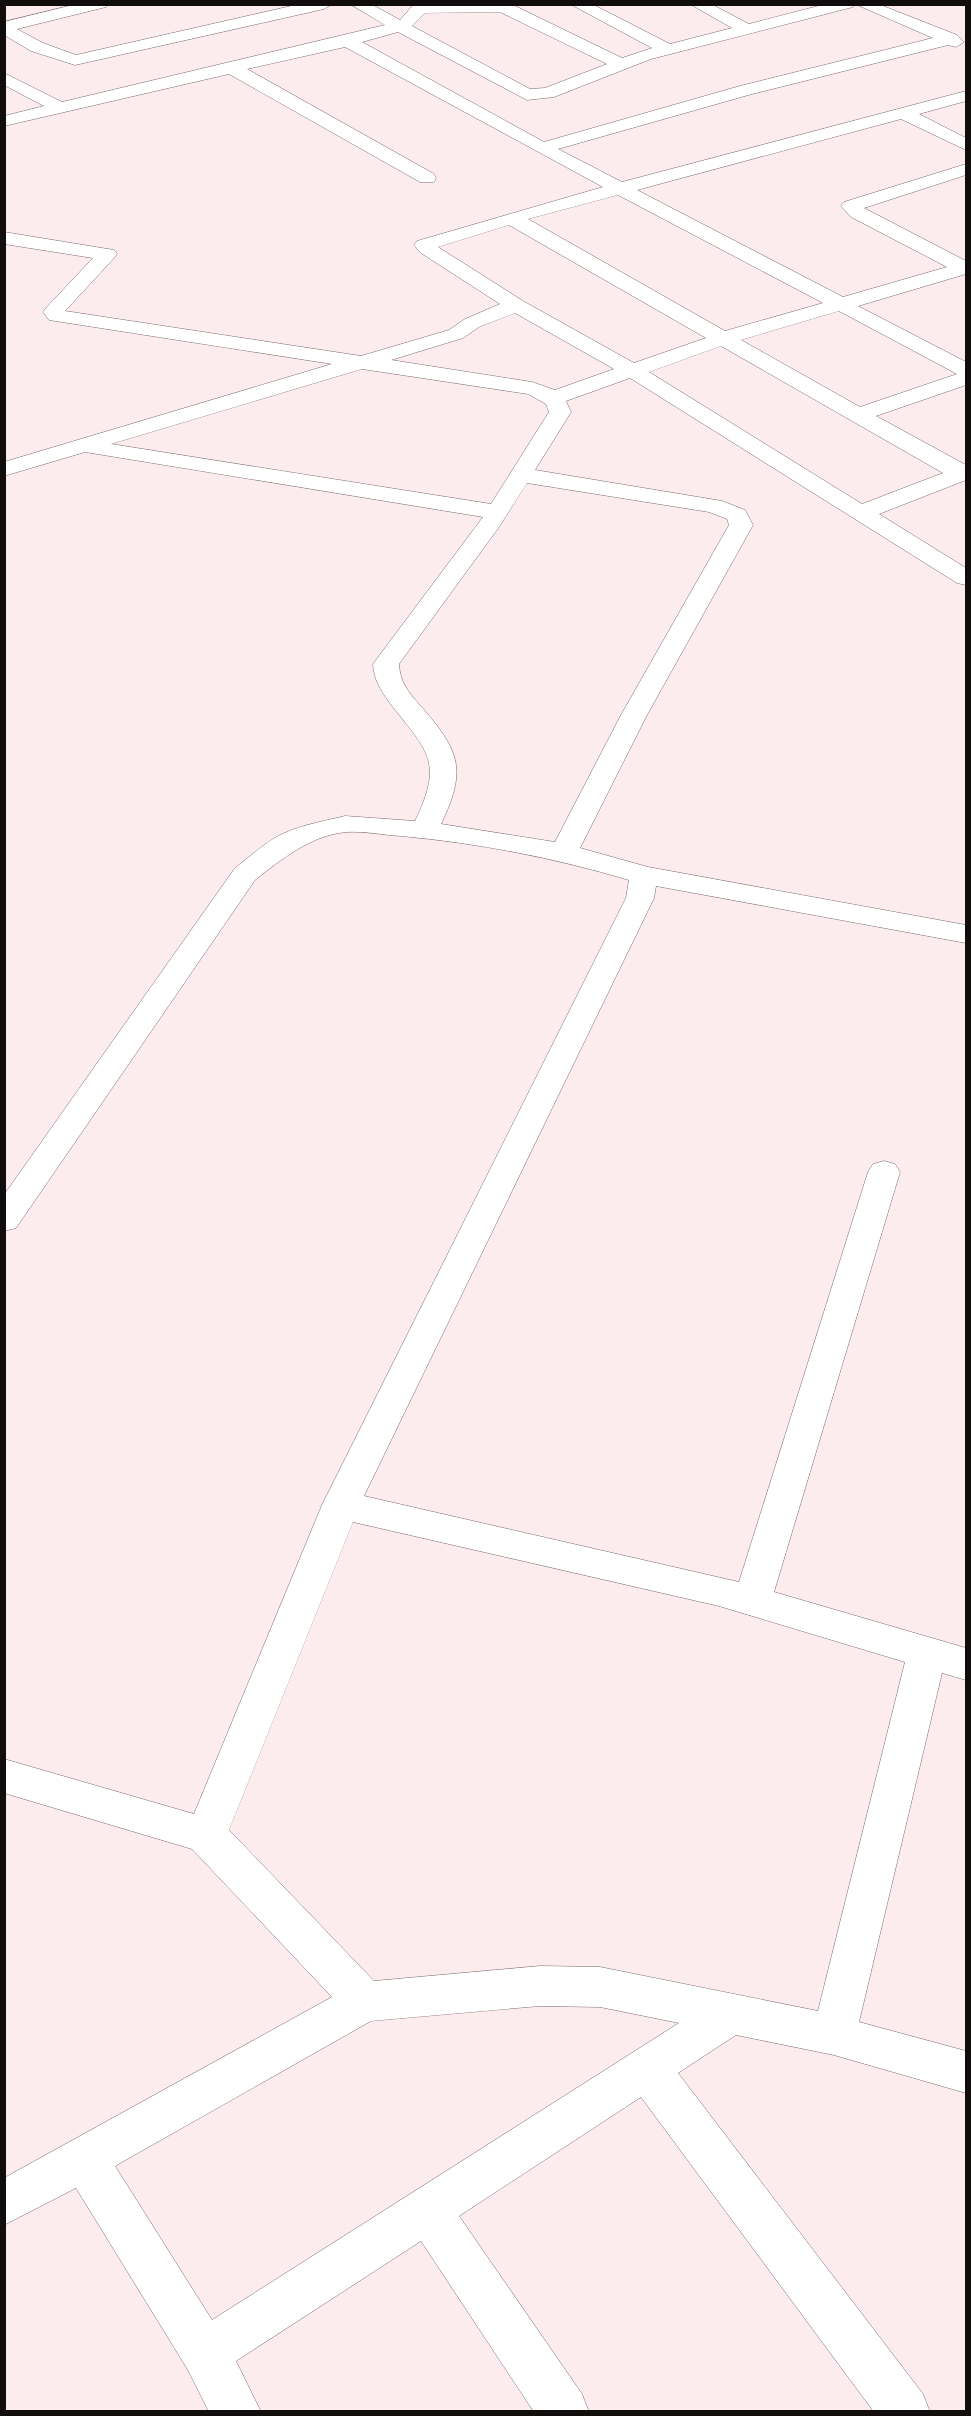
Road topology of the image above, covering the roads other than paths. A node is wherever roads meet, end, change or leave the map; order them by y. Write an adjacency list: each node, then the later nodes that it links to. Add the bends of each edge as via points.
1 (100, 4): 10 (street)
2 (324, 4): 14 (street, via 75,60)
3 (358, 4): 9 (street)
4 (578, 4): 15 (street)
5 (698, 4): 11 (street)
6 (847, 4): 11 (street)
7 (863, 4): 13 (street)
8 (422, 6): 9 (street); 17 (street, via 503,7)
9 (400, 26): 12 (street); 17 (street, via 529,96 543,95)
10 (4, 27): 14 (street)
11 (747, 30): 15 (street)
12 (346, 41): 18 (street); 25 (street)
13 (959, 43): 25 (street, via 746,90)
14 (37, 47): 16 (street)
15 (668, 49): 17 (street)
16 (15, 52)
17 (621, 64)
18 (232, 68): 21 (street); 27 (street)
19 (4, 78): 21 (street)
20 (966, 96): 22 (street)
21 (60, 108): 23 (street)
22 (903, 113): 24 (street); 28 (street)
23 (4, 121)
24 (966, 145)
25 (542, 148): 28 (street)
26 (966, 169): 31 (street, via 851,206)
27 (427, 178)
28 (625, 190): 29 (street); 32 (street)
29 (511, 219): 33 (street, via 424,244); 34 (street)
30 (4, 238): 35 (street, via 107,254 54,312 56,316)
31 (966, 269): 32 (street)
32 (842, 303): 34 (street); 37 (street)
33 (516, 305): 35 (street, via 456,334); 36 (street)
34 (722, 339): 36 (street); 40 (street)
35 (363, 363): 39 (street, via 532,388); 41 (street)
36 (631, 370): 39 (street); 46 (street)
37 (966, 370)
38 (966, 378): 40 (street)
39 (553, 398): 44 (street, via 560,412)
40 (859, 415): 43 (street)
41 (84, 447): 42 (street); 45 (street)
42 (4, 468)
43 (964, 473): 46 (street)
44 (523, 475): 45 (street); 49 (street, via 714,506 737,516 741,525 634,715)
45 (498, 512): 48 (street, via 386,664 386,680 427,730 443,759 444,781)
46 (859, 513): 47 (street)
47 (966, 578)
48 (424, 830): 49 (street); 53 (street, via 345,824 283,845 245,874)
49 (564, 852): 50 (street)
50 (644, 874): 51 (street); 54 (street, via 640,898)
51 (966, 934)
52 (884, 1172): 55 (street)
53 (4, 1220)
54 (341, 1505): 55 (street, via 719,1591); 59 (street)
55 (752, 1602): 56 (street)
56 (927, 1654): 57 (street); 62 (street)
57 (966, 1664)
58 (4, 1776): 59 (street)
59 (206, 1835): 60 (street)
60 (365, 2002): 61 (street, via 540,1986 600,1987); 65 (street)
61 (731, 2014): 62 (street); 63 (street)
62 (834, 2035): 64 (street)
63 (647, 2069): 67 (street); 71 (street)
64 (966, 2072)
65 (84, 2159): 66 (street); 68 (street)
66 (4, 2203)
67 (428, 2210): 68 (street); 70 (street)
68 (205, 2353): 69 (street)
69 (236, 2412)
70 (564, 2412)
71 (905, 2412)

